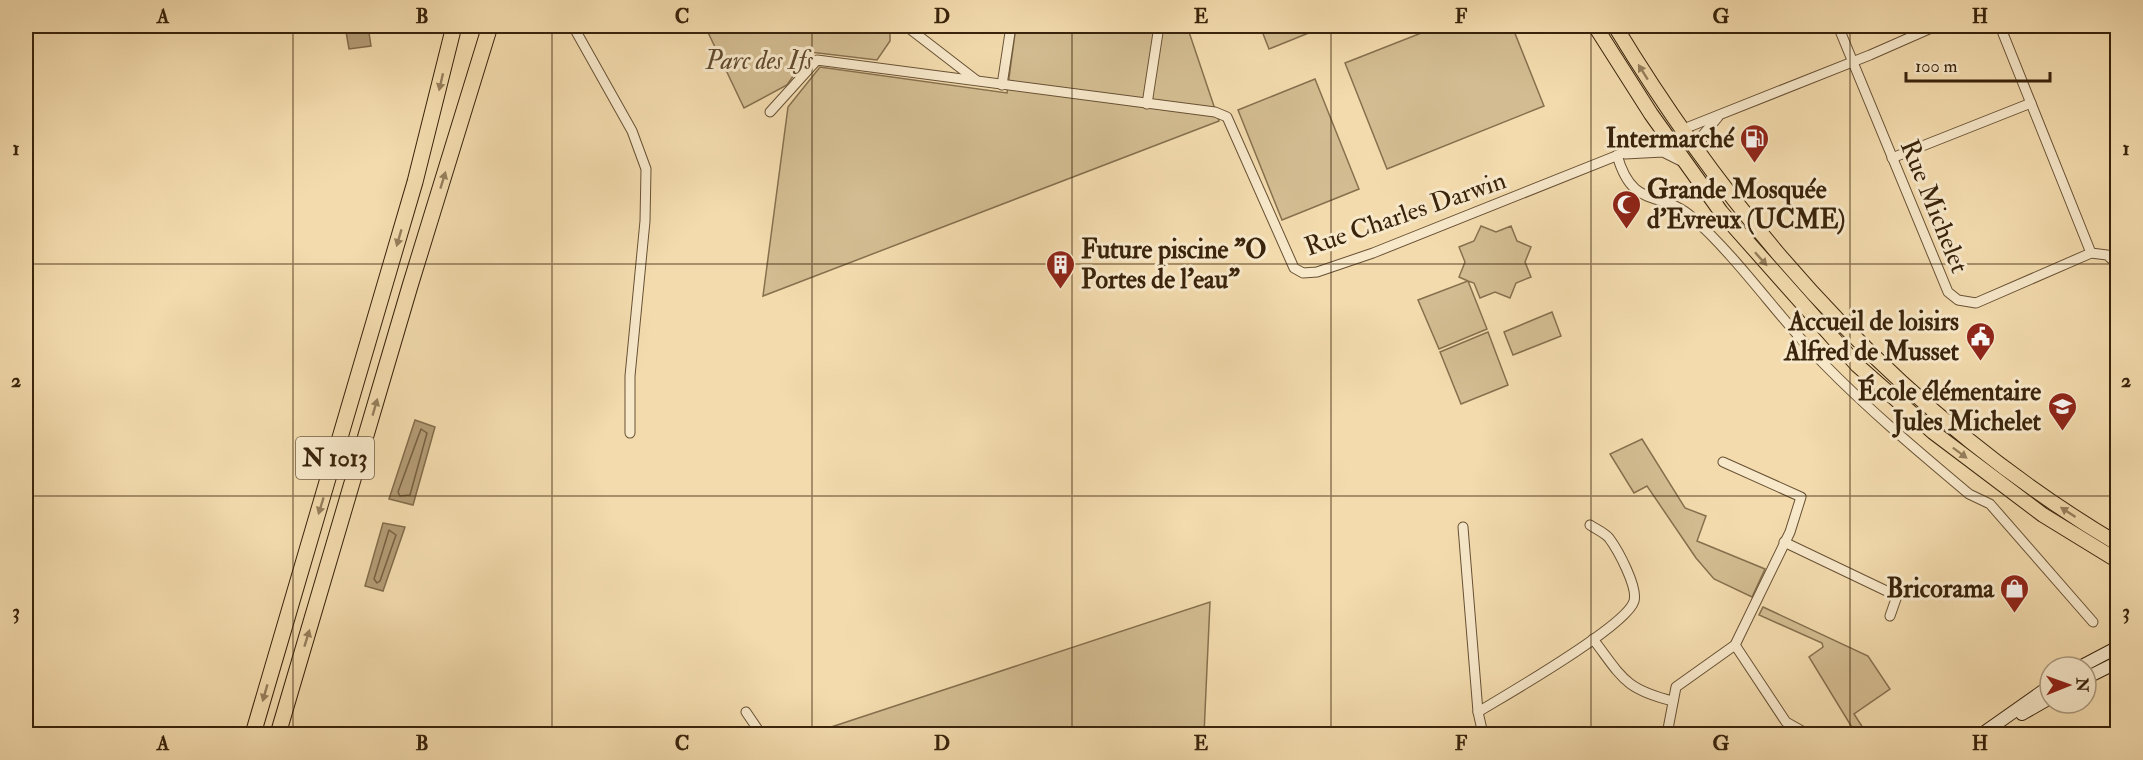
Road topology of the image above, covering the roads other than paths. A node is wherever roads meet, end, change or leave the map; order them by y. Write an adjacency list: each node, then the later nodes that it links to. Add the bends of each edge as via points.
1 (454, 26): 52 (highway, N 1013, one-way to 52, via 415,182)
2 (490, 26): 53 (highway, N 1013, one-way to 2)
3 (573, 26): 29 (street, via 632,131 646,169 646,211 630,376)
4 (906, 26): 13 (street)
5 (1011, 26): 14 (street)
6 (1158, 26): 15 (street)
7 (1595, 26): 22 (main road)
8 (1615, 26): 18 (main road, one-way to 8)
9 (1838, 26): 12 (street, Rue Michelet)
10 (1936, 26): 12 (street)
11 (2000, 26): 16 (street)
12 (1854, 61): 19 (street); 25 (street, Rue Michelet)
13 (978, 82): 14 (street, Rue Charles Darwin); 17 (street, Rue Charles Darwin, via 817,60)
14 (1002, 84): 15 (street, Rue Charles Darwin)
15 (1147, 104): 23 (street, Rue Charles Darwin, via 1215,112 1227,117 1294,268 1303,273 1373,253)
16 (2031, 104): 25 (street); 27 (street)
17 (770, 112)
18 (1673, 117): 19 (street); 21 (main road)
19 (1718, 117): 20 (street); 21 (street)
20 (1711, 125): 21 (street, via 1692,134); 24 (street, via 1702,136)
21 (1681, 130): 22 (main road); 24 (main road)
22 (1666, 136): 23 (street); 26 (main road)
23 (1620, 154): 26 (street, via 1670,153); 39 (street, via 1622,173 1634,189 1692,216 1823,363 1969,494 1990,504)
24 (1700, 156): 34 (main road, one-way to 24, via 1994,459 1869,353 1787,266)
25 (1892, 158): 27 (street, Rue Michelet, via 1948,292 1958,300 1976,303)
26 (1685, 164): 35 (main road, one-way to 35, via 1756,253 1857,365 1933,432 2043,515)
27 (2091, 253): 28 (street, via 2107,255)
28 (2118, 265)
29 (630, 433)
30 (1723, 462): 33 (street, via 1800,497)
31 (1590, 525): 40 (street, via 1608,537 1633,583 1634,601 1625,615)
32 (1463, 527): 50 (street)
33 (1784, 542): 38 (street, via 1897,596); 41 (street)
34 (2118, 544)
35 (2103, 552): 36 (main road); 37 (main road)
36 (2118, 561)
37 (2118, 567)
38 (1890, 616)
39 (2093, 622)
40 (1593, 639): 47 (street, via 1626,682 1644,694); 50 (street)
41 (1735, 645): 47 (street, via 1677,687); 51 (street, via 1786,722)
42 (2118, 647): 43 (main road)
43 (2098, 657)
44 (2118, 662): 45 (main road)
45 (2098, 672)
46 (2038, 695): 57 (main road)
47 (1673, 701): 56 (street)
48 (2038, 706): 58 (main road)
49 (746, 712): 54 (street)
50 (1479, 712): 55 (street)
51 (1802, 731)
52 (253, 735)
53 (278, 735)
54 (761, 735)
55 (1483, 735)
56 (1667, 735)
57 (1982, 735)
58 (1991, 735)

